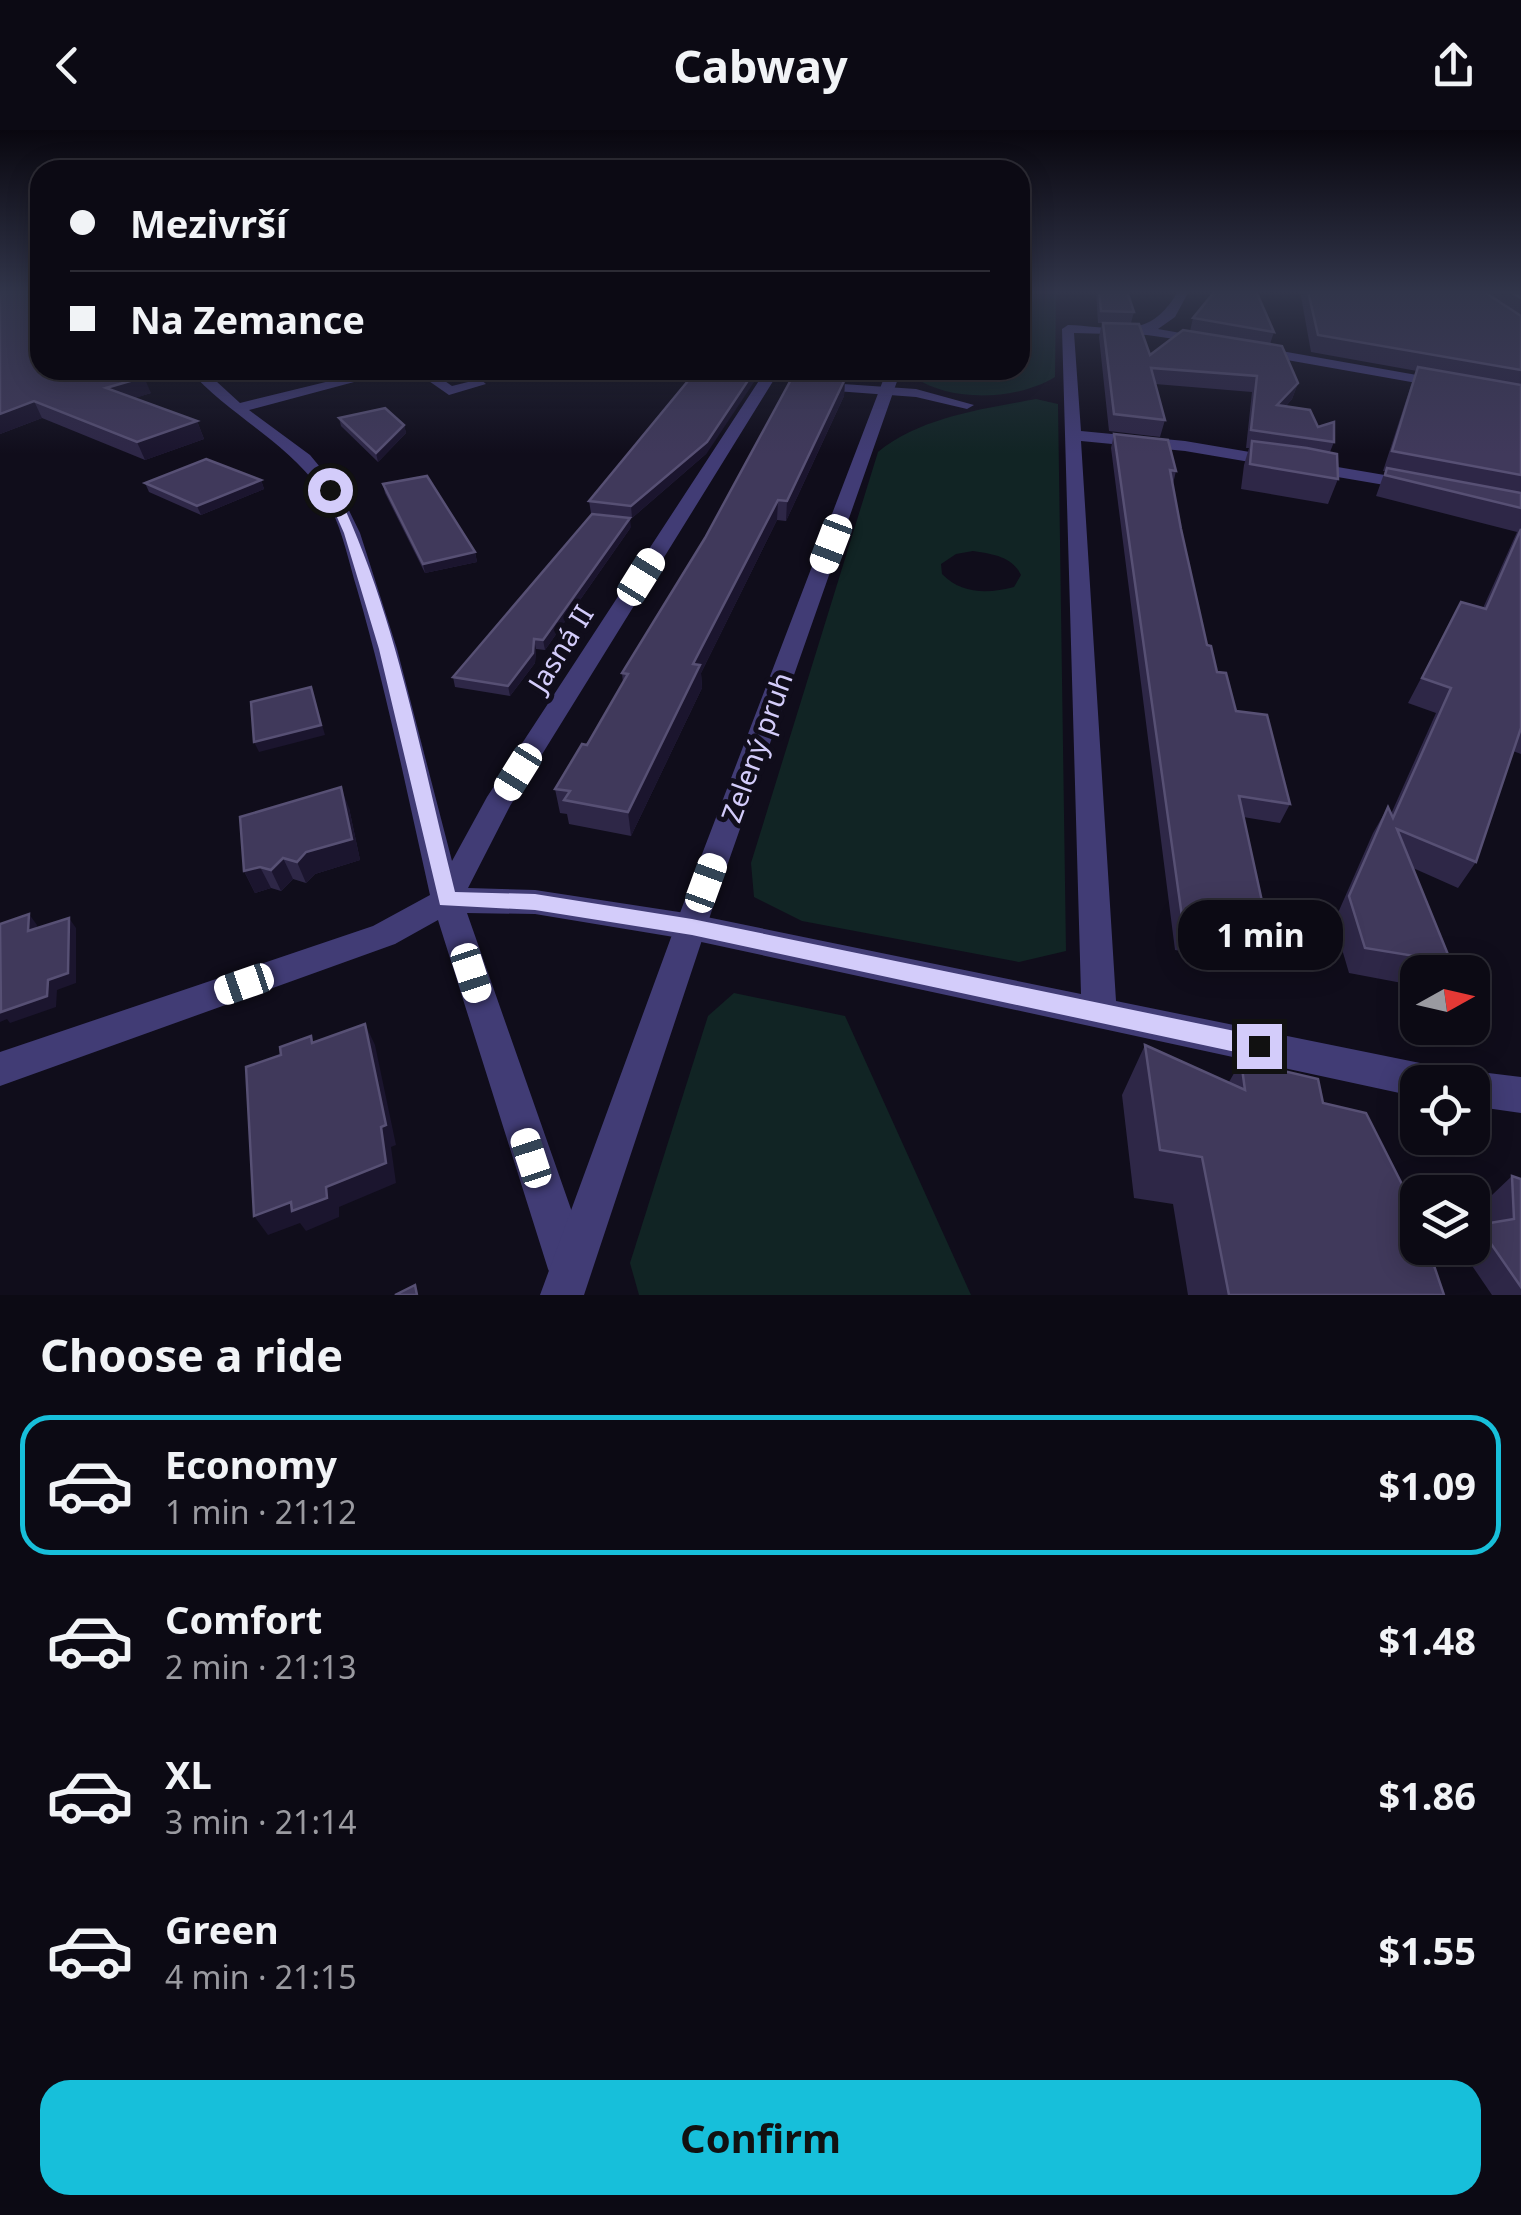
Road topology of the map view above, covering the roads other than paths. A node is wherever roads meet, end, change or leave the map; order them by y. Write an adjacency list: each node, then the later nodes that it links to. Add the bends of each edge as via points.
1 (1069, 345): 13 (street)
2 (1246, 349): 10 (street)
3 (207, 380): 12 (street)
4 (351, 380): 12 (street)
5 (434, 380): 6 (street, via 450,391 479,384)
6 (474, 380)
7 (772, 380): 15 (street, Jasná II, via 497,804)
8 (891, 381): 9 (street); 11 (street); 16 (street, Zelený pruh)
9 (800, 385)
10 (1462, 387)
11 (967, 405)
12 (237, 408): 15 (street, via 304,459 330,490 350,533 386,649)
13 (1073, 435): 14 (street, via 1332,468); 17 (street)
14 (1442, 491)
15 (447, 900): 16 (street, via 535,902); 18 (street, via 384,935); 22 (street)
16 (692, 927): 17 (street); 22 (street, Zelený pruh)
17 (1100, 1011): 19 (street)
18 (0, 1069)
19 (1400, 1076)
20 (1490, 1091): 21 (street)
21 (1521, 1095)
22 (566, 1282)

